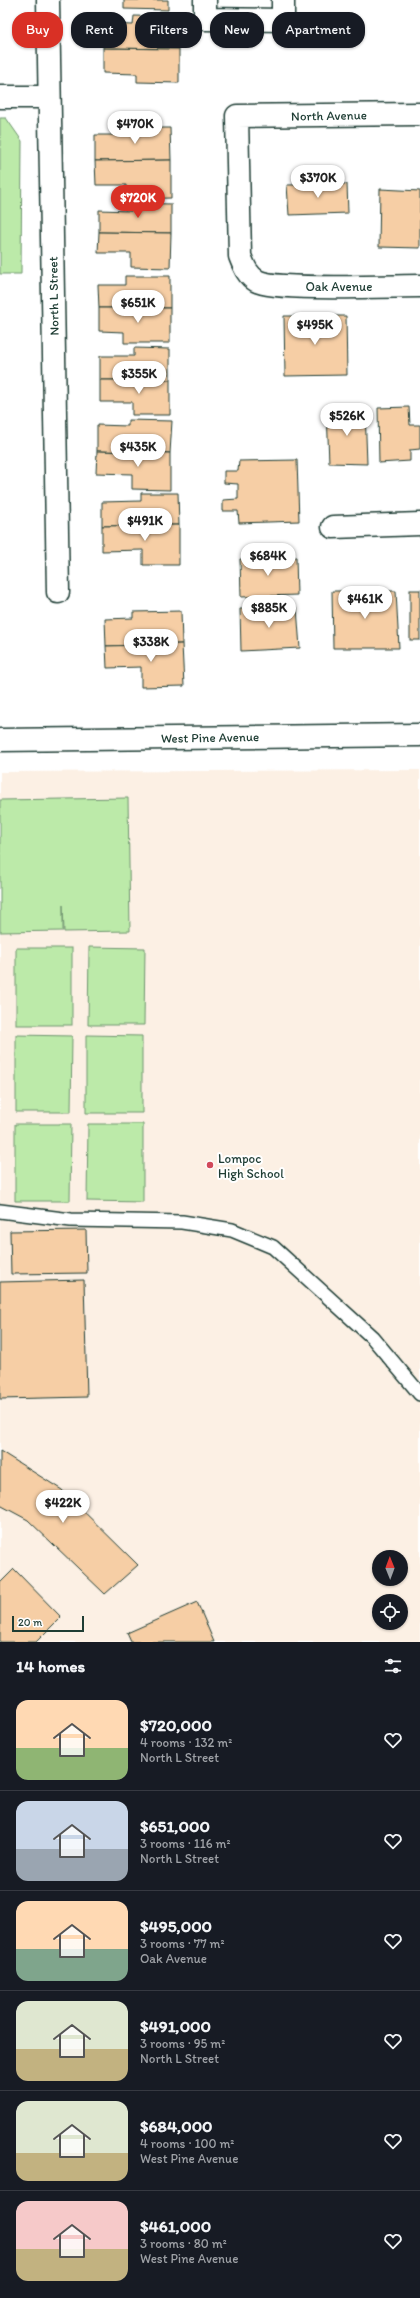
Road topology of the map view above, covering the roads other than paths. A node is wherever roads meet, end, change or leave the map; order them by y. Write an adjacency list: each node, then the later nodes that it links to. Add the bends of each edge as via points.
1 (48, 0): 5 (street, North L Street)
2 (205, 0): 3 (street, via 205,19 283,20)
3 (283, 0)
4 (0, 97): 5 (street)
5 (49, 97): 11 (street, North L Street)
6 (420, 114): 7 (street, North Avenue, via 237,116 240,256 245,270)
7 (257, 281): 8 (street, Oak Avenue, via 284,286)
8 (420, 286)
9 (420, 524): 10 (street)
10 (333, 526)
11 (58, 592)
12 (420, 735): 13 (street, West Pine Avenue)
13 (0, 740)
14 (0, 1211): 15 (lane, via 71,1220 182,1222 232,1230 273,1247 372,1336)
15 (420, 1394)

